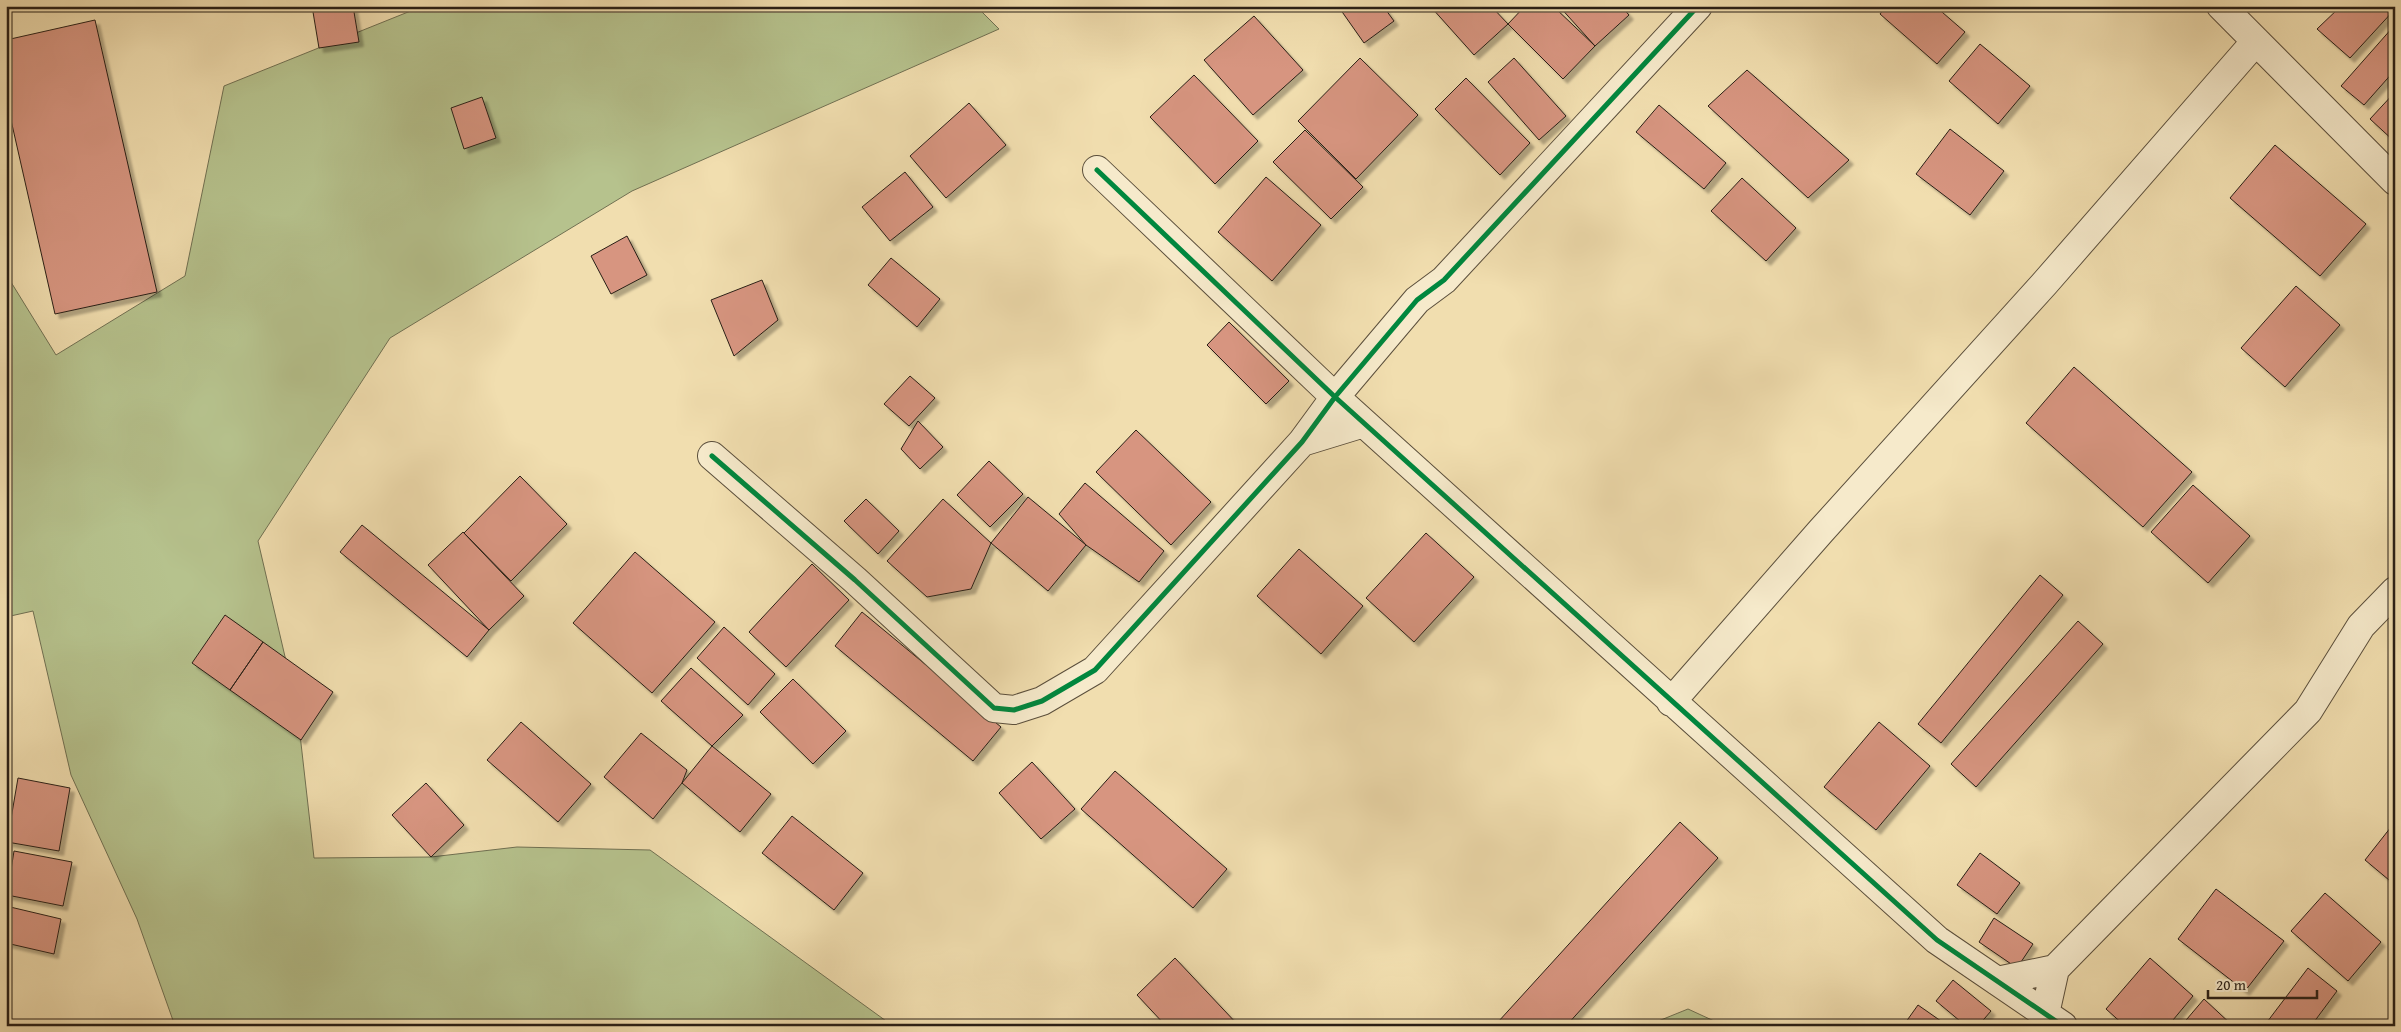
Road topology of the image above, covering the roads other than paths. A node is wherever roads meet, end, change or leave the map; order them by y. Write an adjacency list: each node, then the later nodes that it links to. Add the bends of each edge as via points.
1 (1698, 6): 6 (street, via 1444,280 1416,300)
2 (2221, 6): 3 (street)
3 (2256, 41): 5 (street); 11 (street)
4 (1097, 170): 6 (street)
5 (2395, 181)
6 (1336, 397): 7 (street); 8 (street)
7 (1364, 423): 8 (street); 11 (street)
8 (1302, 442): 9 (street, via 1095,670 1042,701 1014,710 994,708 855,580)
9 (712, 456)
10 (2395, 591): 12 (street, via 2361,626 2308,711)
11 (1671, 702): 13 (street, via 1937,940)
12 (2055, 969): 13 (street); 14 (street)
13 (1997, 981): 14 (street)
14 (2054, 1020)

